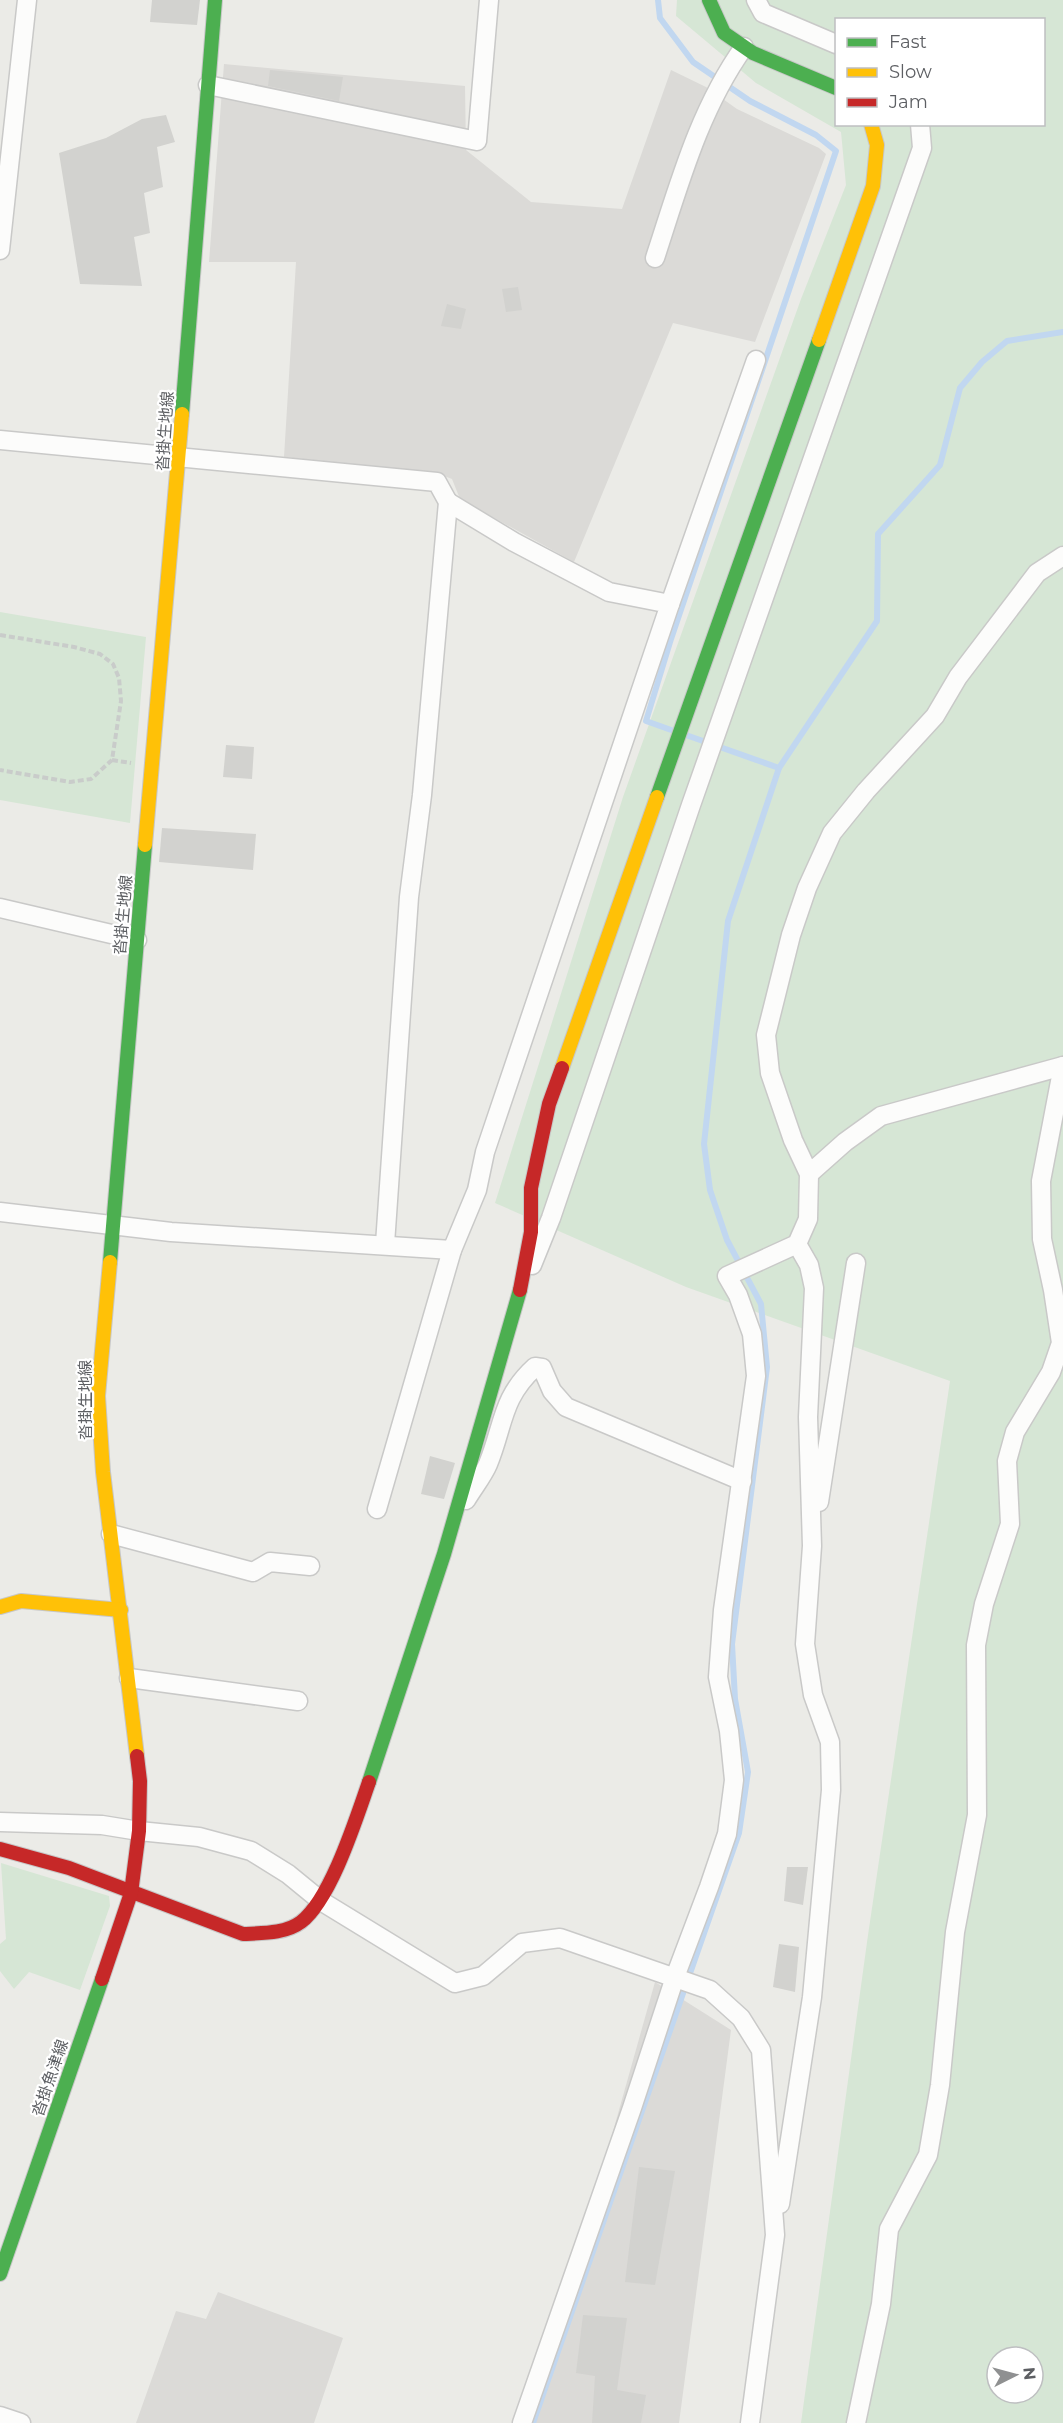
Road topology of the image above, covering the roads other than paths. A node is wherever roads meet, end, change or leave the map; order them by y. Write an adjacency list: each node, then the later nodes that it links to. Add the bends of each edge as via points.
1 (27, 0): 12 (street)
2 (215, 0): 8 (main road, 沓掛生地線)
3 (489, 0): 8 (street, via 477,141)
4 (709, 0): 7 (main road, via 724,33)
5 (756, 0): 6 (street, via 763,13)
6 (835, 43)
7 (744, 47): 9 (main road); 13 (street, via 710,102)
8 (208, 85): 16 (main road, 沓掛生地線)
9 (835, 87)
10 (872, 126): 30 (main road, via 877,145 873,186 549,1104 531,1188 531,1232)
11 (920, 126): 30 (street, via 922,148 691,805 551,1218 536,1259)
12 (0, 250)
13 (655, 258)
14 (756, 360): 19 (street)
15 (0, 440): 16 (street)
16 (179, 458): 17 (street, via 437,482); 21 (main road, 沓掛生地線)
17 (448, 502): 19 (street, via 609,592); 26 (street, via 409,897)
18 (1063, 556): 23 (street, via 1037,573 958,677 935,716 832,833 807,888 766,1035 770,1073)
19 (670, 604): 28 (street, via 485,1152 477,1190)
20 (0, 908): 21 (street)
21 (137, 940): 25 (main road, 沓掛生地線)
22 (1063, 1066): 23 (street, via 880,1116); 53 (street, via 1041,1181 1042,1239 1061,1343 1051,1372 1015,1432 1006,1461 1010,1524 984,1604 976,1644 977,1815 956,1932 940,2085 928,2155 889,2229 880,2304)
23 (809, 1174): 27 (street, via 808,1219)
24 (0, 1212): 25 (street)
25 (113, 1226): 26 (street); 34 (main road, 沓掛生地線, via 98,1396)
26 (385, 1244): 28 (street)
27 (797, 1245): 31 (street, via 727,1276 752,1334 756,1376); 35 (street, via 809,1265 814,1288 808,1417)
28 (452, 1250): 32 (street)
29 (856, 1263): 35 (street)
30 (524, 1277): 33 (main road)
31 (741, 1480): 33 (street, via 566,1407 552,1391 542,1368 535,1367 519,1382 503,1414 488,1465); 46 (street, via 718,1677 734,1780 727,1834)
32 (377, 1509)
33 (455, 1516): 45 (main road, via 355,1823)
34 (111, 1534): 36 (street, via 253,1572 270,1562); 38 (main road, 沓掛生地線)
35 (812, 1546): 47 (street, via 805,1644 813,1695 830,1742 831,1790 812,1997)
36 (309, 1566)
37 (0, 1607): 38 (main road, via 21,1601)
38 (121, 1610): 39 (main road, 沓掛生地線)
39 (129, 1678): 40 (street); 42 (main road, 沓掛生地線, via 140,1781)
40 (298, 1701)
41 (0, 1822): 42 (street, via 102,1824)
42 (139, 1832): 44 (main road, 沓掛魚津線); 45 (street, via 199,1837 251,1851)
43 (0, 1849): 44 (main road, via 69,1868)
44 (131, 1893): 45 (main road, via 243,1934 274,1933 300,1923); 48 (main road, 沓掛魚津線)
45 (321, 1901): 46 (street, via 455,1983 483,1976 522,1943 560,1938)
46 (675, 1977): 47 (street, via 710,1990 741,2018 761,2050); 51 (street)
47 (775, 2235): 52 (street)
48 (0, 2274)
49 (0, 2416): 50 (street)
50 (21, 2423)
51 (522, 2423)
52 (750, 2423)
53 (856, 2423)

